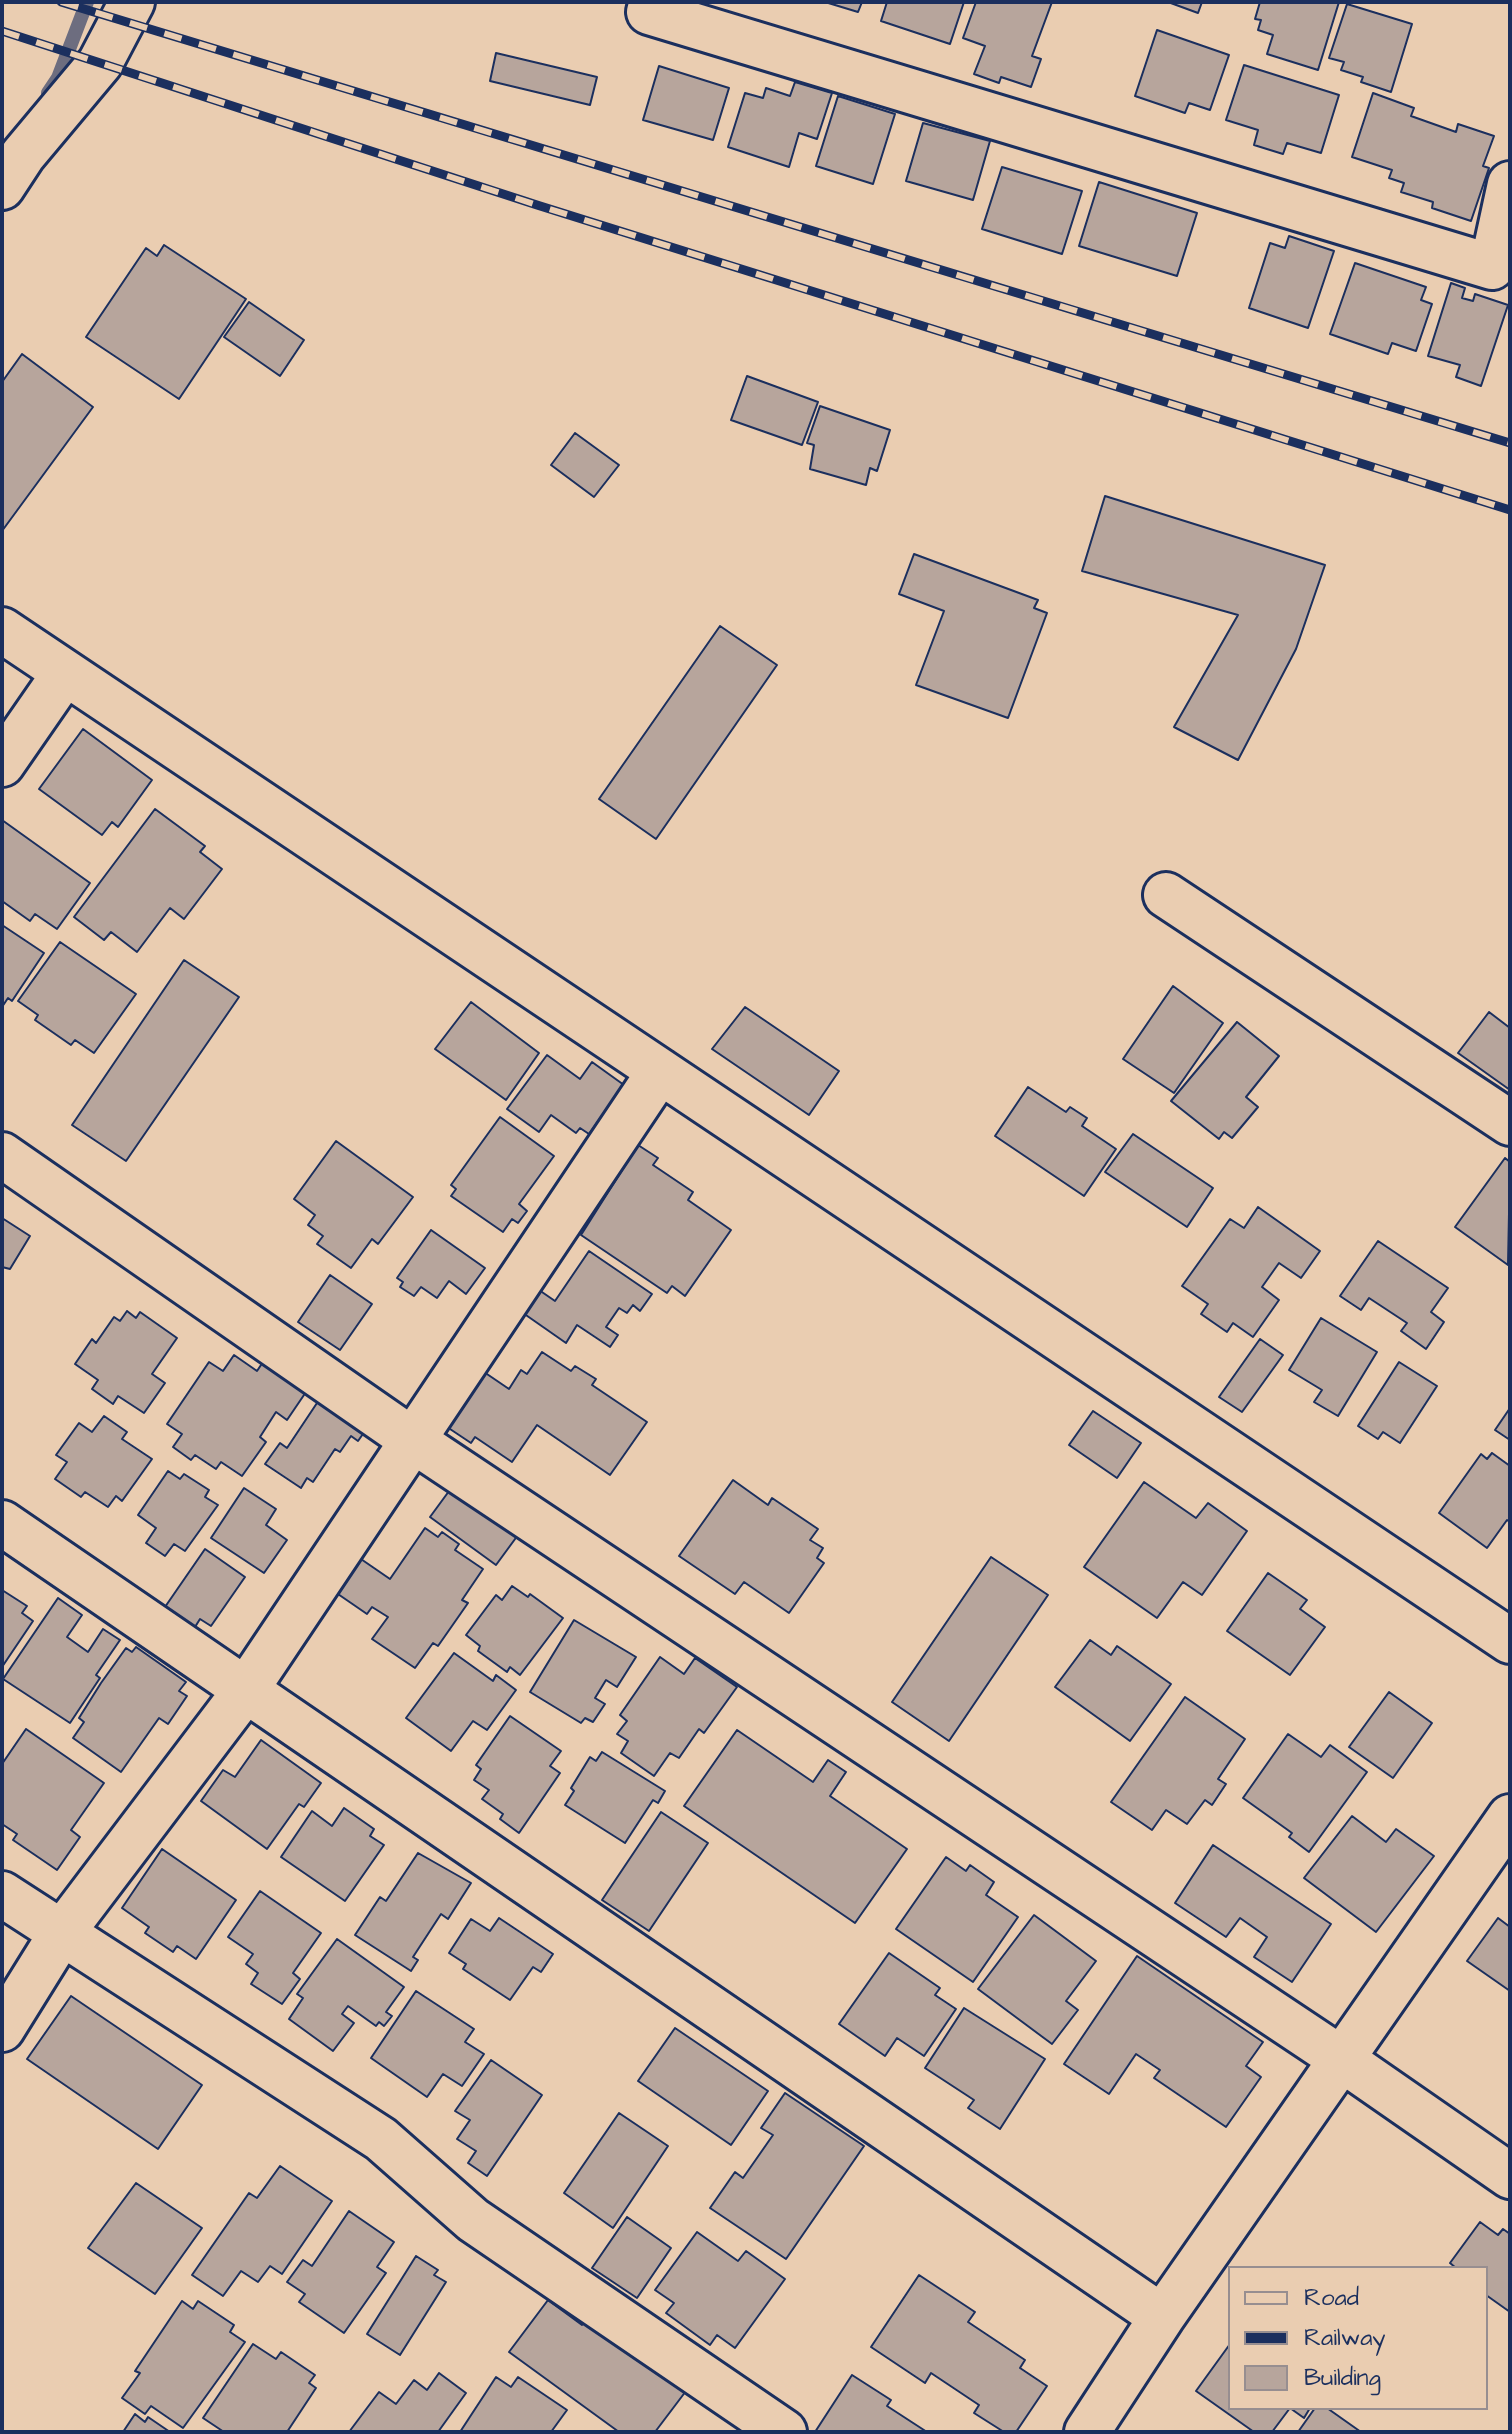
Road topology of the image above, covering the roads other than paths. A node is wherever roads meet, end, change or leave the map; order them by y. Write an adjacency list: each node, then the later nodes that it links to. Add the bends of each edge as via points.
1 (652, 2): 5 (street, via 649,12)
2 (127, 11): 4 (street, via 100,63)
3 (1510, 184): 5 (street)
4 (2, 187)
5 (1501, 270)
6 (2, 630): 7 (street)
7 (65, 673): 8 (street); 10 (street)
8 (2, 764)
9 (1166, 895): 11 (street)
10 (660, 1071): 13 (street); 15 (street)
11 (1510, 1123)
12 (2, 1155): 13 (street)
13 (411, 1439): 16 (street); 21 (street)
14 (2, 1523): 16 (street)
15 (1510, 1641)
16 (245, 1691): 19 (street); 23 (street)
17 (1510, 1817): 21 (street)
18 (2, 1894): 19 (street)
19 (61, 1934): 20 (street); 24 (street, via 381,2139 473,2220)
20 (2, 2029)
21 (1340, 2058): 22 (street); 23 (street)
22 (1510, 2176)
23 (1162, 2317): 25 (street)
24 (784, 2432)
25 (1087, 2432)

